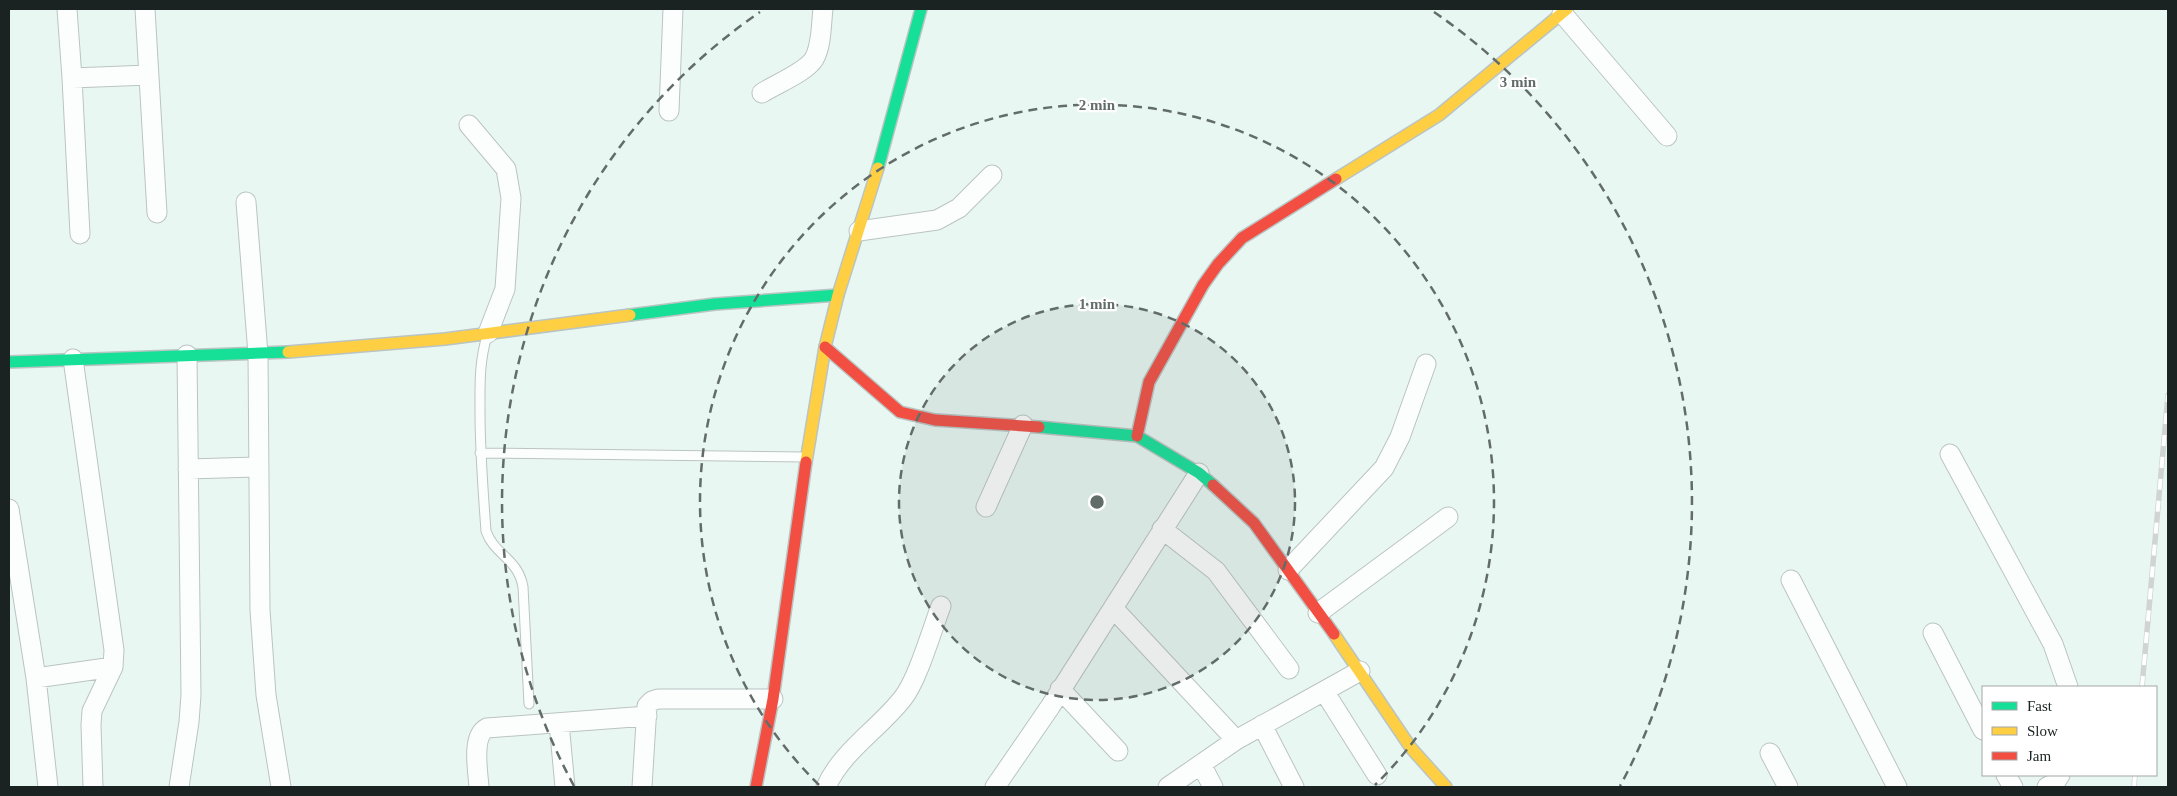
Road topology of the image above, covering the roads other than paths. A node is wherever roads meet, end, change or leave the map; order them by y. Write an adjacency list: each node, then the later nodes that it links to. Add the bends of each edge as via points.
1 (67, 9): 8 (street)
2 (145, 9): 7 (street)
3 (673, 9): 10 (street)
4 (823, 9): 9 (street, via 819,46 814,58 807,66)
5 (921, 9): 16 (street)
6 (1565, 11): 12 (street); 27 (street, via 1439,115 1242,238 1202,285 1149,382)
7 (149, 75): 8 (street); 15 (street)
8 (72, 78): 17 (street)
9 (762, 93)
10 (669, 111)
11 (469, 125): 19 (street, via 506,169 511,198 505,289)
12 (1667, 136)
13 (992, 175): 16 (street, via 959,208 937,220)
14 (246, 202): 21 (street)
15 (156, 213)
16 (859, 231): 18 (street)
17 (80, 234)
18 (838, 295): 19 (street, via 716,304); 20 (street)
19 (488, 333): 21 (street); 28 (lane, via 480,374)
20 (825, 347): 26 (street, via 900,412 935,420); 30 (street)
21 (258, 354): 22 (street); 31 (street)
22 (187, 355): 23 (street); 32 (street)
23 (73, 358): 24 (street); 44 (street, via 114,650)
24 (9, 362)
25 (1426, 364): 38 (street, via 1400,437 1384,468)
26 (1023, 425): 27 (street); 34 (street)
27 (1136, 436): 33 (street)
28 (480, 453): 30 (lane); 52 (lane, via 486,531 490,540 521,573)
29 (1950, 454): 48 (street, via 2053,644)
30 (807, 457): 51 (street)
31 (259, 467): 32 (street); 67 (street, via 264,675)
32 (188, 469): 66 (street, via 191,696)
33 (1199, 473): 37 (street); 38 (street, via 1254,523)
34 (986, 508)
35 (9, 509): 47 (street)
36 (1448, 517): 42 (street)
37 (1162, 529): 41 (street); 45 (street, via 1216,571)
38 (1288, 570): 42 (street)
39 (1791, 580): 79 (street)
40 (941, 606): 72 (street, via 904,697 837,766)
41 (1114, 608): 49 (street); 57 (street)
42 (1318, 613): 46 (street)
43 (1933, 633): 56 (street)
44 (113, 667): 47 (street); 65 (street, via 92,711)
45 (1289, 668)
46 (1360, 671): 50 (street); 77 (street, via 1411,748)
47 (36, 678): 64 (street)
48 (2068, 686)
49 (1060, 689): 58 (street); 73 (street)
50 (1324, 691): 55 (street); 61 (street)
51 (773, 699): 53 (street, via 658,699 647,706); 71 (street)
52 (529, 704)
53 (647, 716): 54 (street); 70 (street)
54 (559, 723): 68 (street, via 483,730 477,741); 69 (street)
55 (1262, 726): 57 (street); 76 (street)
56 (1982, 728)
57 (1236, 740): 60 (street)
58 (1118, 751)
59 (1770, 754): 78 (street)
60 (1201, 764): 74 (street); 75 (street)
61 (1378, 775)
62 (2007, 776): 80 (street)
63 (2059, 776): 81 (street)
64 (48, 787)
65 (93, 787)
66 (179, 787)
67 (281, 787)
68 (479, 787)
69 (565, 787)
70 (642, 787)
71 (756, 787)
72 (826, 787)
73 (995, 787)
74 (1168, 787)
75 (1213, 787)
76 (1294, 787)
77 (1446, 787)
78 (1788, 787)
79 (1897, 787)
80 (2013, 787)
81 (2047, 787)

